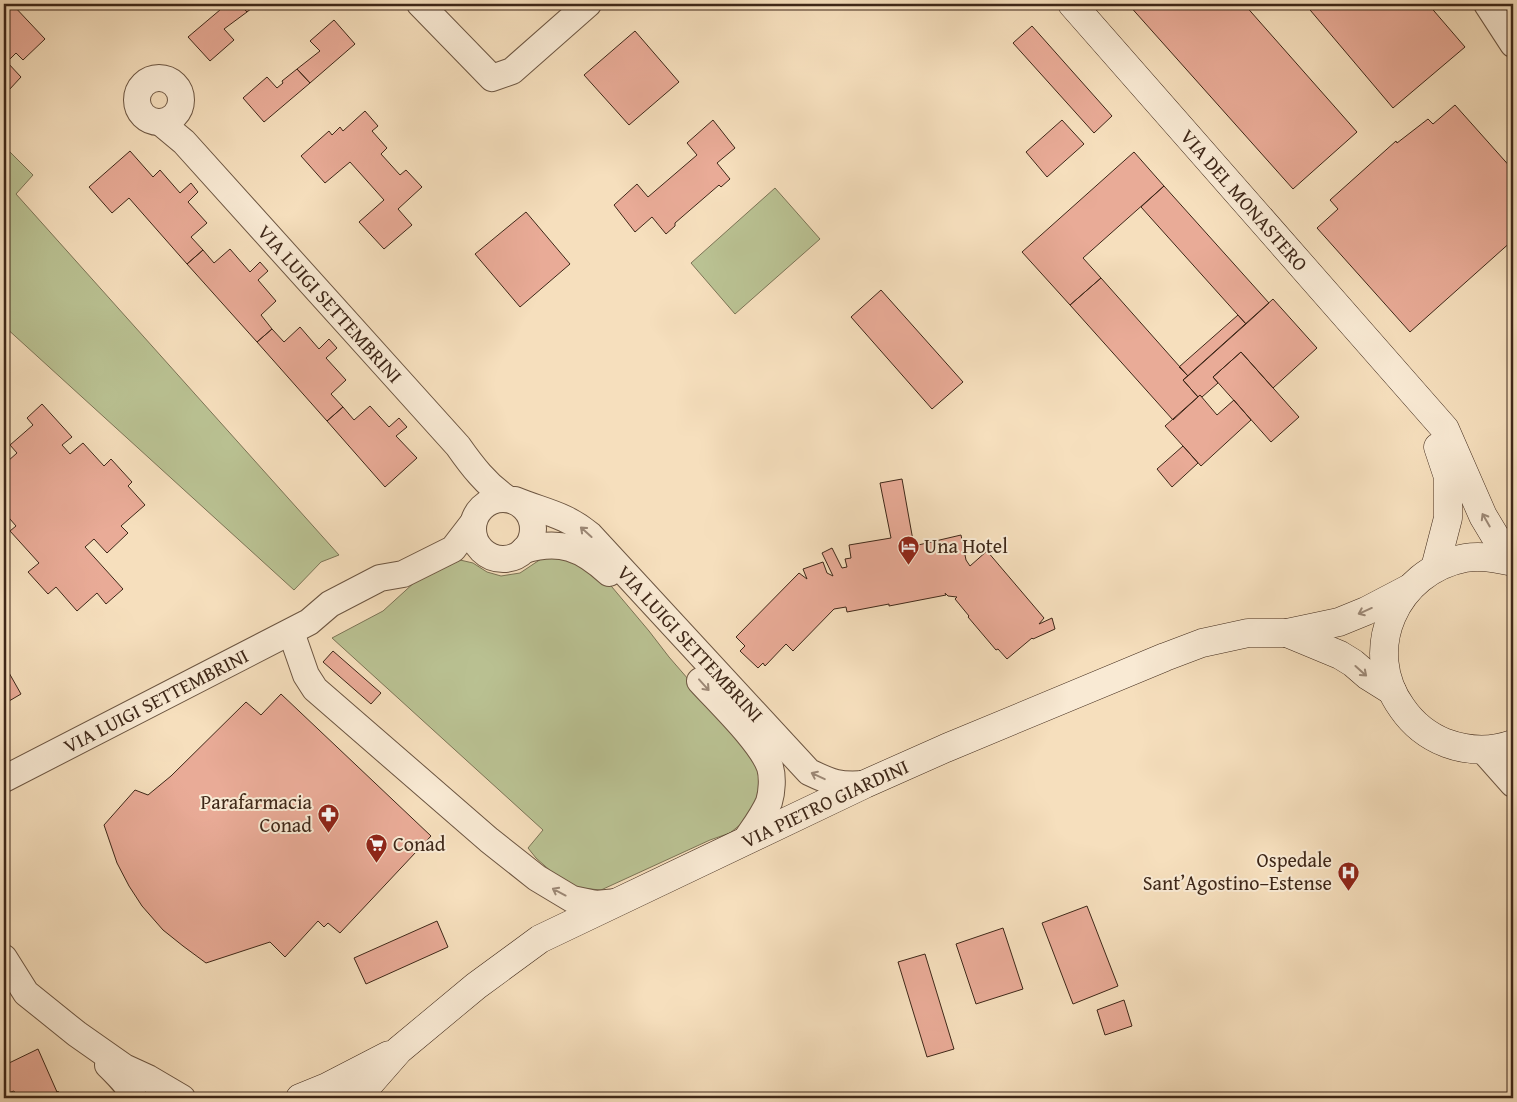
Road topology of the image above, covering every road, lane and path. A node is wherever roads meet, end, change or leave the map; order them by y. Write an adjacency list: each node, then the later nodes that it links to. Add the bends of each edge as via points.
1 (420, 4): 2 (street, via 492,78 512,71)
2 (588, 4)
3 (1072, 4): 7 (main road, VIA DEL MONASTERO)
4 (1487, 4): 5 (street)
5 (1513, 44)
6 (169, 118): 8 (street, VIA LUIGI SETTEMBRINI, via 184,142 458,446)
7 (1416, 397): 14 (main road, VIA DEL MONASTERO, one-way to 7, via 1483,516 1445,429); 15 (main road, VIA DEL MONASTERO, via 1448,477 1448,518)
8 (472, 467): 9 (street, VIA LUIGI SETTEMBRINI, via 486,483); 10 (street, VIA LUIGI SETTEMBRINI, via 476,487)
9 (510, 499): 10 (street, via 497,498 488,502); 12 (street, via 523,506 533,523 530,542); 23 (street, VIA LUIGI SETTEMBRINI, one-way to 9, via 845,786 809,772 590,535 557,514)
10 (474, 519): 11 (street, VIA LUIGI SETTEMBRINI); 13 (street, via 474,539)
11 (454, 549): 13 (street); 17 (street, VIA LUIGI SETTEMBRINI, via 403,574 380,578 338,599)
12 (524, 550): 13 (street, via 500,559); 25 (street, VIA LUIGI SETTEMBRINI, one-way to 25, via 546,544 563,545 576,549 601,566 758,746 770,769 771,790 769,801)
13 (484, 553)
14 (1513, 561): 15 (main road, VIA PIETRO GIARDINI, via 1483,556)
15 (1435, 568): 16 (main road, VIA PIETRO GIARDINI)
16 (1408, 589): 18 (main road, VIA PIETRO GIARDINI, one-way to 18, via 1339,622); 19 (main road, VIA PIETRO GIARDINI, via 1394,612 1386,638 1385,664)
17 (300, 627): 22 (street, VIA LUIGI SETTEMBRINI); 26 (street, one-way to 17, via 596,904 572,898 537,878 489,840 315,689 306,675)
18 (1287, 633): 19 (main road, VIA PIETRO GIARDINI, one-way to 19, via 1340,655); 23 (main road, VIA PIETRO GIARDINI, via 1248,633 1202,644)
19 (1392, 691): 21 (main road, VIA PIETRO GIARDINI, via 1407,715 1428,734 1454,746)
20 (1513, 744): 21 (main road, VIA PIETRO GIARDINI)
21 (1482, 750): 24 (street)
22 (4, 779)
23 (864, 784): 25 (main road, VIA PIETRO GIARDINI)
24 (1513, 784)
25 (745, 841): 26 (main road, VIA PIETRO GIARDINI)
26 (617, 902): 29 (main road, VIA PIETRO GIARDINI, via 540,939 476,986)
27 (4, 958): 28 (street, via 26,993)
28 (77, 1034): 30 (street, via 122,1078); 31 (street, via 124,1067)
29 (399, 1050): 32 (main road, VIA PIETRO GIARDINI); 33 (main road, VIA PIETRO GIARDINI)
30 (134, 1098)
31 (182, 1098)
32 (300, 1098)
33 (357, 1098)

